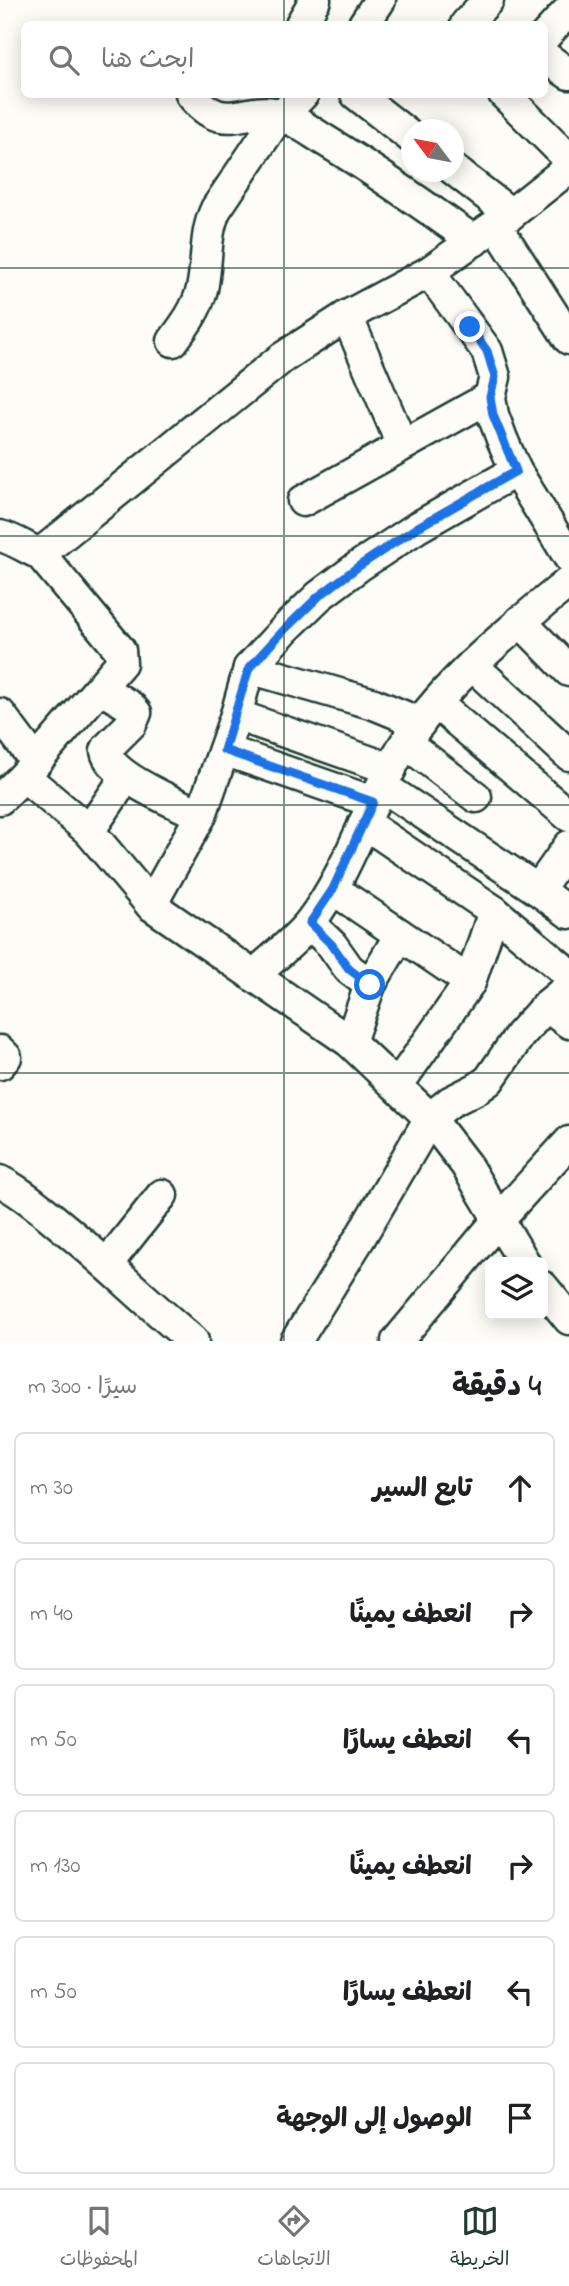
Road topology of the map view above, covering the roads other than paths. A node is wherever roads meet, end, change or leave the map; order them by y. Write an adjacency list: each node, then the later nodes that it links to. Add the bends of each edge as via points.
1 (380, 0): 3 (street)
2 (569, 10): 4 (street)
3 (366, 21)
4 (548, 33)
5 (548, 59): 6 (street)
6 (569, 74)
7 (194, 98): 10 (street, via 205,110 228,118)
8 (369, 98): 11 (street)
9 (508, 98): 12 (street)
10 (293, 105): 15 (street, via 391,182); 19 (street, via 272,126 216,209 210,222 201,291 194,312)
11 (401, 128)
12 (569, 159)
13 (569, 168): 15 (street)
14 (462, 182): 15 (street)
15 (494, 227): 16 (street); 18 (street)
16 (429, 272): 17 (street); 20 (street, via 487,351 495,377)
17 (347, 316): 21 (street); 25 (street, via 282,358)
18 (569, 339)
19 (173, 341)
20 (490, 397): 21 (street); 22 (street)
21 (402, 445): 23 (street)
22 (516, 471): 26 (street); 30 (street, via 359,566 319,596)
23 (303, 501)
24 (0, 536): 25 (street)
25 (40, 554): 32 (street, via 120,650 121,663)
26 (569, 557)
27 (569, 582): 28 (street)
28 (520, 621): 29 (street); 31 (street)
29 (472, 665): 35 (street); 37 (street)
30 (249, 668): 34 (street); 35 (street, via 374,704)
31 (569, 671)
32 (100, 688): 38 (street); 39 (street, via 136,713 106,751 109,762)
33 (0, 714): 38 (street)
34 (236, 715): 36 (street); 41 (street)
35 (421, 724): 40 (street); 41 (street); 42 (street)
36 (224, 750): 41 (street); 44 (street)
37 (566, 753): 40 (street)
38 (30, 769): 43 (street); 46 (street)
39 (126, 777): 44 (street); 46 (street)
40 (534, 786): 45 (street)
41 (378, 795): 48 (street); 49 (street); 51 (street)
42 (476, 797)
43 (0, 799)
44 (201, 815): 50 (street)
45 (569, 816)
46 (89, 831): 50 (street)
47 (569, 846): 49 (street)
48 (333, 889): 53 (street); 54 (street)
49 (538, 890): 52 (street)
50 (151, 905): 56 (street)
51 (494, 911): 55 (street); 57 (street)
52 (569, 913)
53 (310, 923): 56 (street); 58 (street, via 349,969)
54 (400, 935): 57 (street); 58 (street)
55 (569, 974)
56 (253, 976): 61 (street)
57 (470, 982): 64 (street)
58 (370, 985): 61 (street)
59 (569, 987): 60 (street)
60 (558, 1015): 65 (street, via 520,1034 489,1080)
61 (349, 1042): 64 (street)
62 (0, 1051): 63 (street, via 6,1057)
63 (0, 1064)
64 (397, 1086): 65 (street)
65 (430, 1118): 69 (street); 75 (street)
66 (569, 1144): 69 (street)
67 (0, 1181): 71 (street, via 23,1193)
68 (162, 1195): 71 (street)
69 (499, 1219): 70 (street); 76 (street)
70 (521, 1257)
71 (107, 1264): 74 (street)
72 (548, 1293): 73 (street)
73 (568, 1316)
74 (193, 1341)
75 (296, 1341)
76 (397, 1341)

